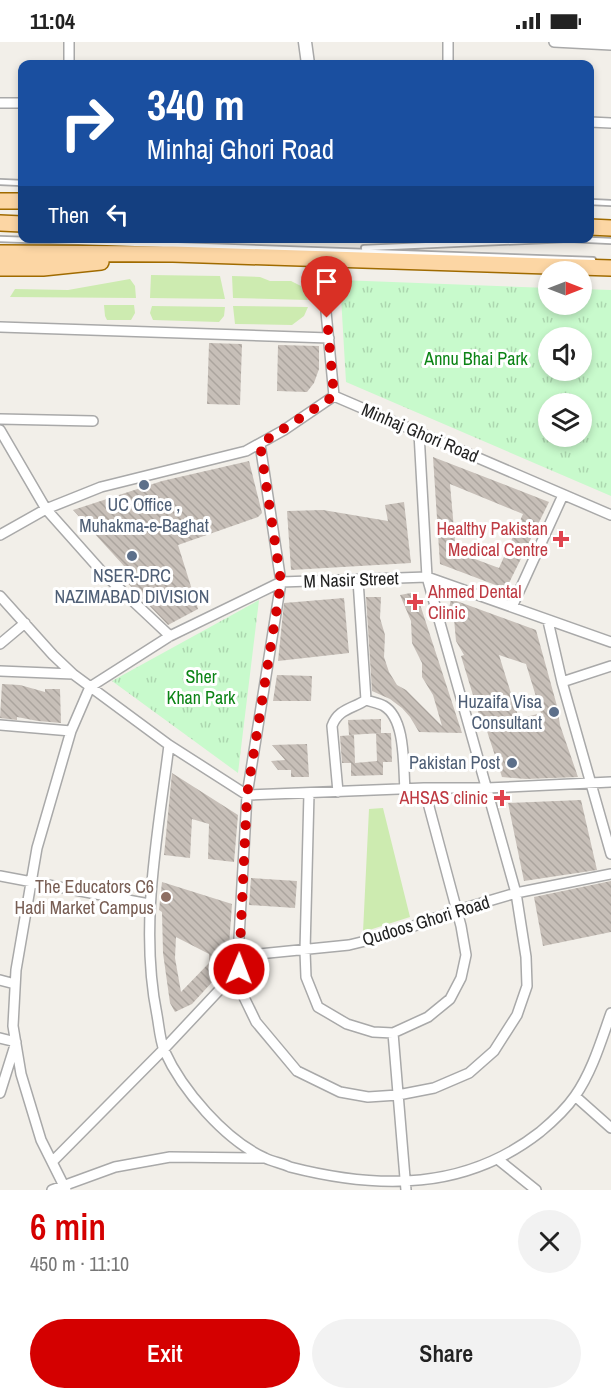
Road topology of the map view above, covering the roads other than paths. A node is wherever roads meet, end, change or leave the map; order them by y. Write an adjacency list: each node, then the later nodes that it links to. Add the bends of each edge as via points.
1 (69, 42): 6 (street)
2 (306, 42): 7 (street)
3 (448, 42): 8 (street)
4 (554, 42): 5 (street)
5 (611, 45)
6 (69, 60)
7 (308, 60)
8 (448, 60)
9 (0, 103): 10 (street)
10 (18, 103)
11 (594, 122): 12 (street)
12 (611, 123)
13 (0, 182): 14 (lane)
14 (18, 183)
15 (0, 201): 16 (main road)
16 (18, 201)
17 (594, 202): 18 (lane)
18 (611, 203)
19 (0, 223): 22 (main road)
20 (594, 227): 21 (main road)
21 (611, 228)
22 (18, 235): 23 (lane); 29 (main road)
23 (0, 239)
24 (594, 240): 25 (lane)
25 (611, 241)
26 (83, 243): 30 (main road)
27 (148, 243): 31 (lane)
28 (504, 243): 31 (lane)
29 (0, 252)
30 (173, 254): 31 (main road); 33 (main road, via 43,268)
31 (326, 254): 32 (main road); 35 (street)
32 (606, 264)
33 (0, 268)
34 (0, 327): 35 (street)
35 (328, 338): 36 (street)
36 (334, 396): 40 (street, Minhaj Ghori Road); 41 (street)
37 (0, 419): 38 (street)
38 (93, 421)
39 (0, 430): 43 (street)
40 (419, 433): 42 (street, Minhaj Ghori Road); 46 (street)
41 (260, 444): 43 (street, via 246,451 102,487); 48 (street)
42 (563, 495): 44 (street, Minhaj Ghori Road); 50 (street)
43 (46, 509): 45 (street); 53 (street, via 103,573)
44 (611, 515)
45 (0, 535)
46 (427, 577): 47 (street, M Nasir Street); 50 (street, M Nasir Street); 68 (street)
47 (358, 580): 48 (street, M Nasir Street); 61 (street)
48 (281, 582): 53 (street, M Nasir Street); 72 (street)
49 (0, 596): 52 (street)
50 (512, 607): 51 (street, M Nasir Street)
51 (549, 621): 54 (street, M Nasir Street); 59 (street)
52 (25, 623): 55 (street); 58 (street)
53 (170, 636): 60 (street, M Nasir Street)
54 (611, 642)
55 (0, 644)
56 (611, 666): 59 (street)
57 (0, 670): 58 (street)
58 (73, 674): 60 (street)
59 (562, 682): 66 (street)
60 (90, 687): 63 (street); 64 (street)
61 (366, 700): 69 (street, via 386,707 397,720); 70 (street, via 342,711 332,726)
62 (0, 725): 63 (street)
63 (71, 731): 76 (street)
64 (169, 744): 72 (street); 78 (street)
65 (611, 782): 66 (street)
66 (590, 784): 68 (street); 73 (street)
67 (424, 788): 68 (street); 69 (street); 79 (street)
68 (487, 788): 77 (street)
69 (405, 789): 70 (street)
70 (338, 792): 71 (street)
71 (309, 793): 72 (street); 80 (street)
72 (247, 795): 81 (street)
73 (611, 854)
74 (611, 874): 77 (street, Qudoos Ghori Road)
75 (0, 876): 76 (street)
76 (31, 882): 78 (street); 84 (street)
77 (516, 893): 79 (street, Qudoos Ghori Road); 91 (street, via 527,986 517,1015 494,1051 469,1073 434,1088)
78 (149, 904): 89 (street, via 151,986)
79 (458, 910): 80 (street, Qudoos Ghori Road, via 386,936); 86 (street, via 466,955 461,978 450,999 428,1017)
80 (305, 951): 81 (street, Qudoos Ghori Road); 86 (street, via 306,977 318,1007 347,1024)
81 (238, 956): 82 (street)
82 (239, 969): 89 (street); 91 (street, via 240,989 256,1022 297,1071 340,1092 368,1097)
83 (0, 980): 84 (street)
84 (15, 984): 88 (street)
85 (611, 1013): 92 (street, via 597,1054)
86 (393, 1033): 91 (street)
87 (0, 1038): 88 (street)
88 (16, 1042): 90 (street); 96 (street, via 21,1074 41,1140)
89 (164, 1049): 94 (street, via 187,1089 222,1130); 96 (street)
90 (0, 1094)
91 (398, 1095): 99 (street)
92 (575, 1096): 93 (street); 95 (street, via 522,1148)
93 (611, 1128)
94 (264, 1158): 97 (street, via 170,1157 115,1167); 99 (street, via 312,1176)
95 (500, 1161): 99 (street, via 450,1182); 100 (street)
96 (52, 1162): 97 (street)
97 (65, 1188): 98 (street)
98 (52, 1190)
99 (406, 1190)
100 (536, 1190)

